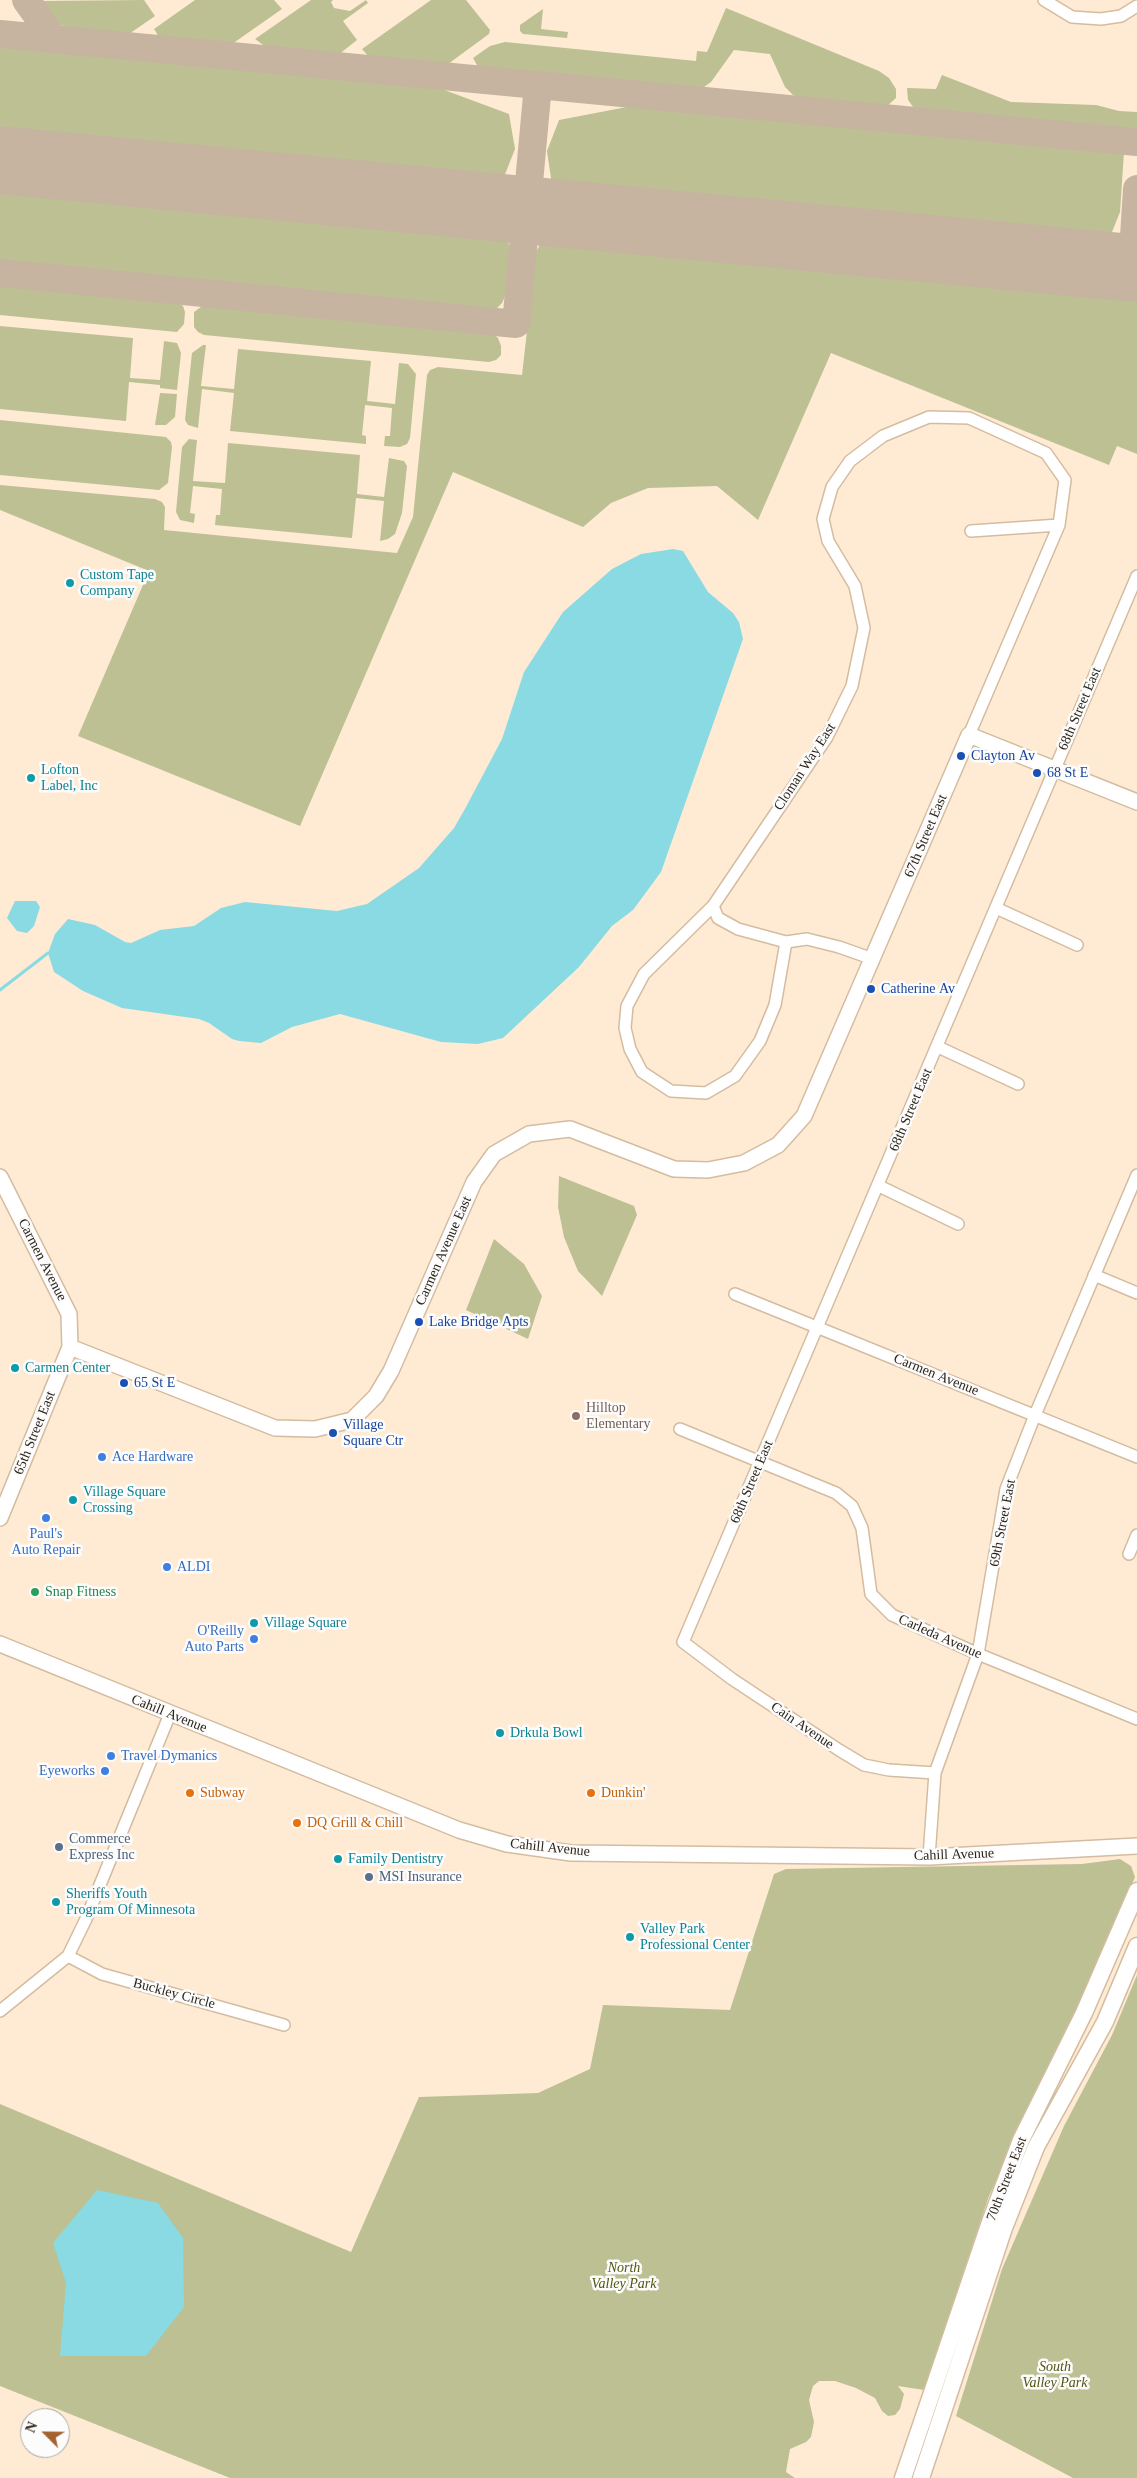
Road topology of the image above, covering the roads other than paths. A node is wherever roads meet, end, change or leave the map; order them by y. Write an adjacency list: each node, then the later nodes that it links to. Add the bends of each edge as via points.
1 (1044, 0): 2 (street, via 1072,16 1101,19 1121,16)
2 (1137, 6)
3 (1065, 480): 4 (street, 67th Street East); 10 (street, Cloman Way East, via 1046,453 969,418 929,417 883,436 850,460 832,487 823,519 828,542 855,586 864,628 852,686 827,737)
4 (1059, 525): 5 (street); 7 (street, 67th Street East)
5 (971, 531)
6 (1137, 576): 8 (street, 68th Street East)
7 (969, 735): 8 (street); 14 (street, 67th Street East)
8 (1054, 769): 9 (street); 11 (street, 68th Street East)
9 (1137, 802)
10 (713, 906): 12 (street, via 718,918 738,930); 12 (street, Cloman Way East, via 644,974 627,1006 625,1028 630,1049 642,1072 671,1091 706,1093 735,1076 760,1041 775,1005)
11 (996, 908): 13 (street); 15 (street, 68th Street East)
12 (786, 942): 14 (street, via 807,939)
13 (1077, 945)
14 (873, 959): 17 (street, 67th Street East, via 804,1116 778,1145)
15 (938, 1047): 16 (street); 20 (street, 68th Street East)
16 (1018, 1084)
17 (744, 1163): 26 (street, Carmen Avenue East, via 708,1170 674,1170 570,1129 529,1134 494,1154 474,1182 391,1371 376,1396 352,1420 315,1429 275,1428)
18 (1137, 1175): 22 (street, 69th Street East)
19 (0, 1177): 26 (street, Carmen Avenue, via 69,1314)
20 (878, 1186): 21 (street); 25 (street, 68th Street East)
21 (958, 1224)
22 (1094, 1275): 23 (street); 27 (street, 69th Street East)
23 (1137, 1293)
24 (736, 1294): 25 (street, Carmen Avenue)
25 (818, 1326): 27 (street, Carmen Avenue); 30 (street, 68th Street East)
26 (70, 1347): 31 (street, 65th Street East)
27 (1034, 1415): 29 (street, Carmen Avenue); 36 (street, 69th Street East, via 1006,1489)
28 (680, 1429): 30 (street, Carleda Avenue)
29 (1137, 1457)
30 (761, 1461): 34 (street, 68th Street East); 36 (street, Carleda Avenue, via 836,1493 852,1506 862,1528 871,1594 892,1615)
31 (0, 1518)
32 (1137, 1535): 33 (street)
33 (1129, 1554)
34 (683, 1642): 39 (street, Cain Avenue, via 732,1679 864,1765)
35 (0, 1644): 37 (street, Cahill Avenue)
36 (978, 1654): 38 (street, Carleda Avenue); 39 (street, 69th Street East)
37 (170, 1714): 41 (street, Cahill Avenue, via 459,1830 506,1844 572,1853); 44 (street)
38 (1137, 1718)
39 (935, 1773): 41 (street, 69th Street East)
40 (1137, 1846): 41 (street, Cahill Avenue)
41 (929, 1857)
42 (1137, 1891): 47 (main road, 70th Street East, via 1084,2013 1021,2140)
43 (1137, 1946): 48 (main road, 70th Street East, via 1104,2022 1036,2146 1004,2228)
44 (68, 1956): 45 (street); 46 (street, Buckley Circle, via 102,1974)
45 (0, 2011)
46 (284, 2024)
47 (903, 2478)
48 (920, 2478)

